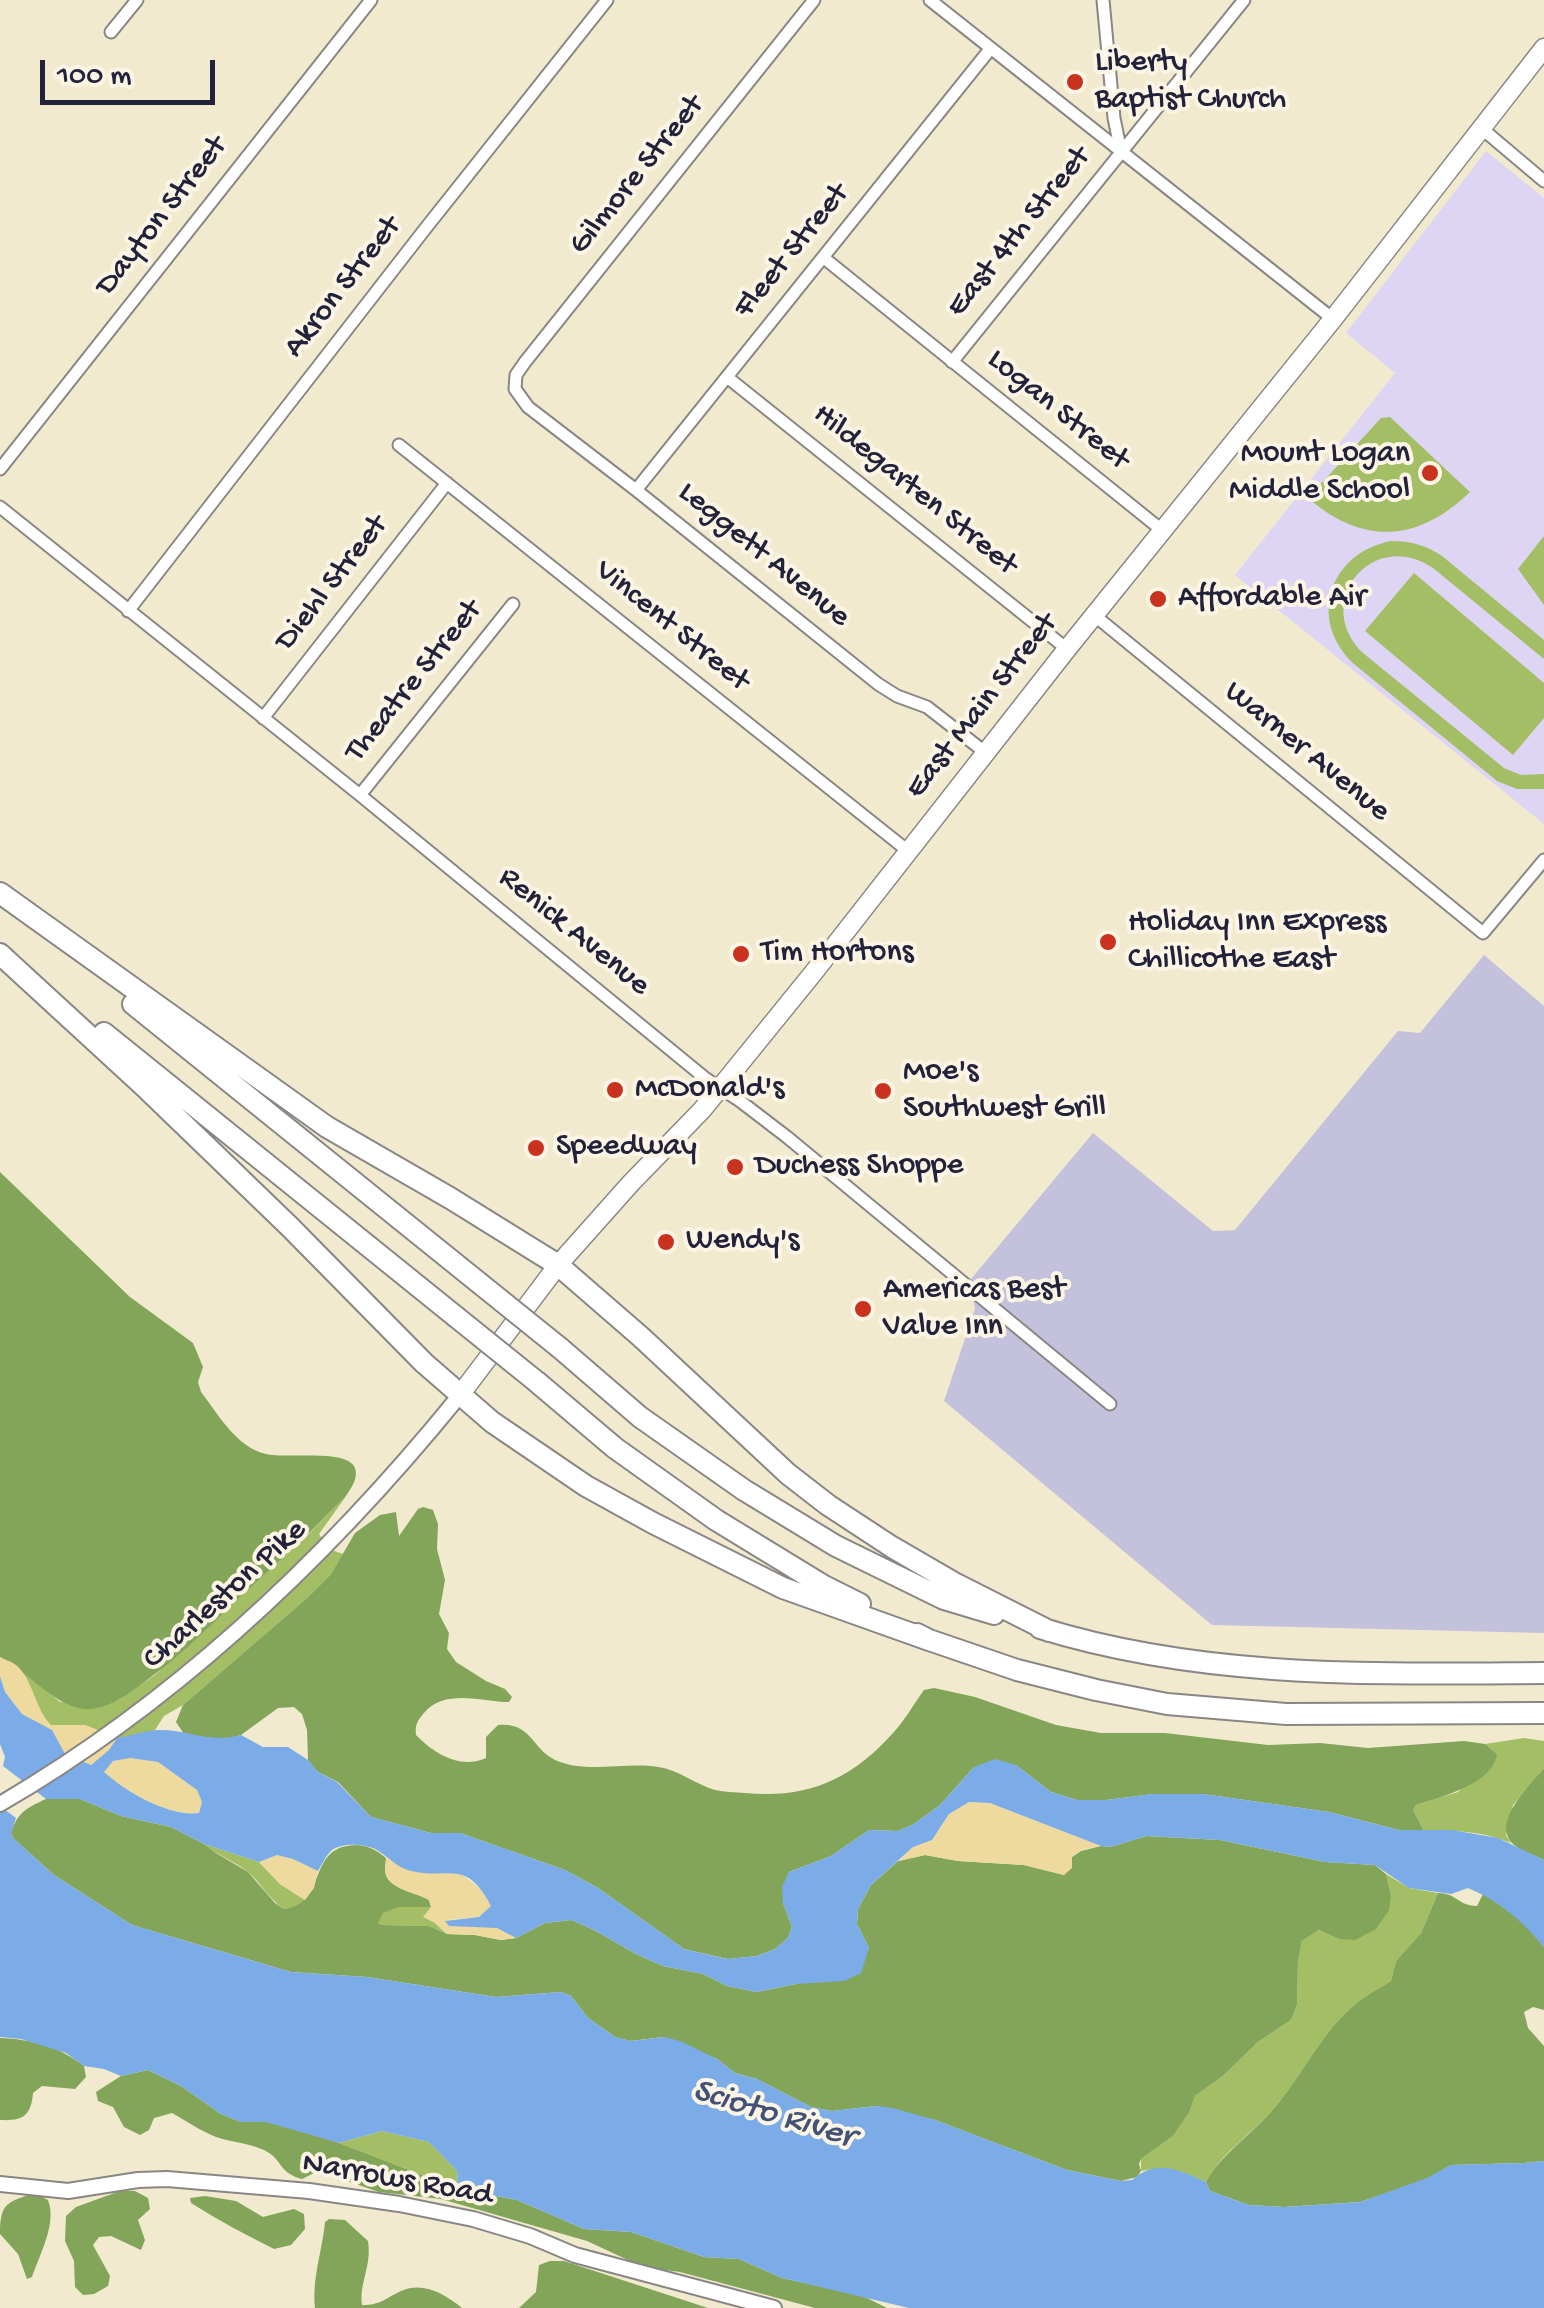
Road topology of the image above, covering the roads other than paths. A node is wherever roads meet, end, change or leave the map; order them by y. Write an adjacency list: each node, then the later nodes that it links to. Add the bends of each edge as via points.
1 (137, 0): 8 (street)
2 (370, 0): 20 (street, Dayton Street)
3 (607, 0): 26 (street, Akron Street)
4 (814, 0): 18 (street, Gilmore Street, via 525,362)
5 (930, 0): 9 (street)
6 (1103, 0): 12 (street)
7 (1244, 0): 12 (street, East 4th Street)
8 (111, 32)
9 (992, 48): 12 (street); 14 (street, Fleet Street)
10 (1544, 48): 11 (main road, East Main Street)
11 (1480, 128): 13 (street); 15 (main road, East Main Street)
12 (1121, 152): 15 (street); 16 (street, East 4th Street)
13 (1544, 181)
14 (824, 258): 16 (street, Logan Street); 17 (street, Fleet Street)
15 (1332, 318): 24 (main road, East Main Street)
16 (952, 362): 24 (street, Logan Street)
17 (727, 377): 22 (street, Fleet Street); 28 (street, Hildegarten Street)
18 (515, 389): 22 (street, Leggett Avenue, via 528,407)
19 (399, 445): 21 (street, Vincent Street)
20 (0, 469)
21 (448, 483): 29 (street, Diehl Street); 32 (street, Vincent Street)
22 (636, 490): 30 (street, Leggett Avenue, via 878,684 928,707)
23 (0, 508): 26 (street, Renick Avenue)
24 (1163, 530): 27 (main road, East Main Street)
25 (514, 604): 31 (street, Theatre Street)
26 (128, 611): 29 (street, Renick Avenue)
27 (1094, 615): 28 (main road, East Main Street); 33 (street, Warner Avenue, via 1483,933)
28 (1066, 649): 30 (main road, East Main Street)
29 (262, 718): 31 (street, Renick Avenue)
30 (986, 753): 32 (main road, East Main Street)
31 (360, 795): 36 (street, Renick Avenue)
32 (908, 852): 36 (main road, East Main Street)
33 (1544, 860)
34 (0, 893): 37 (highway, via 327,1128); 40 (highway, bridge, via 640,1417 836,1546 944,1599)
35 (0, 953): 38 (highway); 41 (highway, bridge, via 615,1448 716,1520)
36 (720, 1088): 37 (main road, East Main Street); 39 (street, Renick Avenue)
37 (558, 1265): 38 (main road, East Main Street); 40 (highway, via 828,1505 923,1565)
38 (460, 1396): 41 (highway, via 586,1486 653,1523 784,1588); 44 (street, Charleston Pike, via 336,1533 197,1664 112,1732)
39 (1110, 1404)
40 (1050, 1631): 42 (highway, via 1170,1660 1293,1672)
41 (928, 1640): 43 (highway, via 1017,1670 1167,1704 1286,1714)
42 (1544, 1673)
43 (1544, 1713)
44 (0, 1804)
45 (0, 2184): 46 (street, Narrows Road, via 68,2191 167,2179 399,2204 474,2219 576,2255)
46 (774, 2308)

